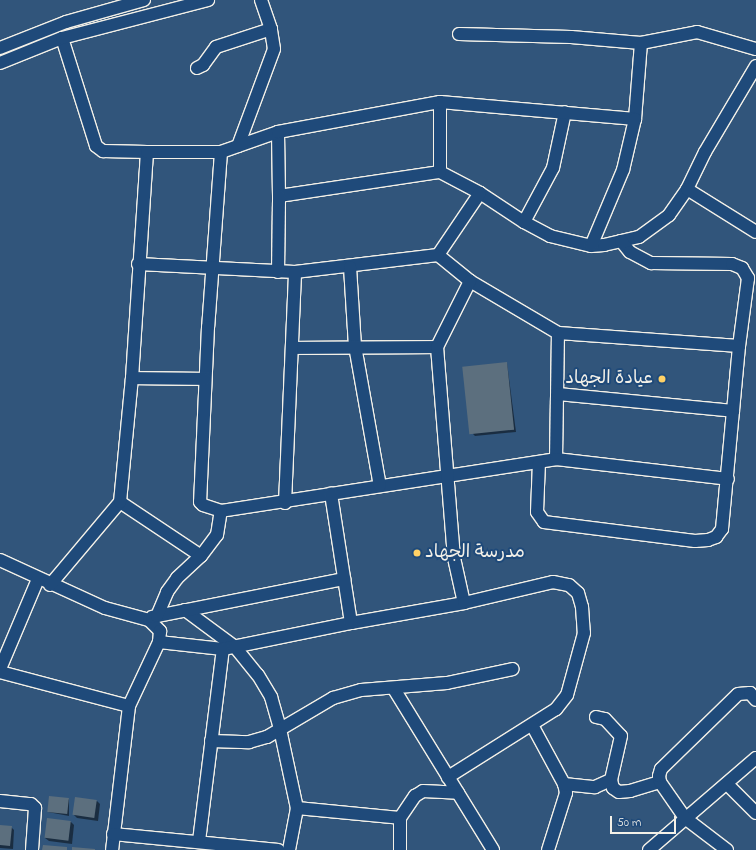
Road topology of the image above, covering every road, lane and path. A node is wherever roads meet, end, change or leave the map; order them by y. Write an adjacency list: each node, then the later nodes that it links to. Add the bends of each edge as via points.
1 (144, 0): 8 (street, via 66,22)
2 (208, 0): 6 (street)
3 (261, 0): 4 (street)
4 (271, 29): 12 (street, via 216,47 203,65); 17 (street, via 274,49 272,60)
5 (459, 34): 7 (street, via 571,37)
6 (62, 38): 10 (street); 18 (street, via 96,146 102,151)
7 (641, 43): 9 (street, via 697,32); 15 (street)
8 (0, 48)
9 (756, 49)
10 (0, 63)
11 (756, 66): 21 (street, via 705,152)
12 (197, 68)
13 (440, 102): 14 (street); 16 (street); 20 (street)
14 (565, 112): 15 (street); 24 (street, via 553,168)
15 (635, 119): 27 (street, via 623,170)
16 (278, 132): 17 (street); 23 (street)
17 (238, 146): 19 (street)
18 (147, 152): 19 (street); 29 (street)
19 (221, 152): 30 (street)
20 (440, 172): 22 (street); 23 (street)
21 (687, 188): 25 (street); 26 (street, via 669,215 654,228 639,237)
22 (480, 193): 24 (street); 28 (street)
23 (279, 196): 32 (street)
24 (524, 222): 27 (street, via 550,236)
25 (756, 232)
26 (621, 241): 27 (street); 38 (street, via 630,252 651,263 732,264 742,268 748,278)
27 (591, 246)
28 (438, 255): 31 (street); 34 (street)
29 (138, 264): 30 (street); 40 (street)
30 (212, 267): 32 (street); 41 (street)
31 (350, 267): 33 (street); 36 (street)
32 (278, 272): 33 (street)
33 (295, 272): 39 (street)
34 (470, 281): 35 (street); 37 (street)
35 (558, 333): 38 (street); 42 (street)
36 (355, 346): 37 (street); 39 (street); 48 (street)
37 (437, 346): 46 (street)
38 (739, 346): 43 (street)
39 (292, 348): 51 (street)
40 (132, 378): 41 (street); 50 (street)
41 (206, 379): 52 (street, via 200,502 203,506)
42 (558, 394): 43 (street); 44 (street)
43 (733, 411): 47 (street)
44 (556, 459): 45 (street); 47 (street)
45 (539, 462): 46 (street); 47 (street, via 537,512 544,522 695,541 716,537 722,529)
46 (448, 476): 48 (street); 58 (street, via 454,558)
47 (728, 479)
48 (380, 486): 49 (street)
49 (331, 494): 51 (street); 56 (street)
50 (120, 502): 53 (street); 57 (street)
51 (285, 503): 52 (street)
52 (221, 511): 53 (street, via 217,535)
53 (201, 556): 60 (street, via 166,592)
54 (0, 560): 55 (street)
55 (38, 579): 57 (street); 63 (street)
56 (344, 579): 59 (street); 62 (street)
57 (50, 585): 61 (street, via 105,608)
58 (464, 603): 62 (street); 74 (street, via 553,582 569,585 578,593 584,633 571,684 567,695 556,709)
59 (185, 610): 60 (street); 65 (street)
60 (157, 616): 61 (street)
61 (143, 619): 64 (street, via 157,626)
62 (351, 623): 65 (street)
63 (5, 639): 67 (street)
64 (159, 642): 66 (street); 72 (street)
65 (235, 647): 66 (street); 75 (street, via 268,691)
66 (223, 648): 76 (street)
67 (0, 669)
68 (513, 669): 70 (street, via 467,680)
69 (0, 672): 72 (street)
70 (394, 689): 75 (street, via 361,690 333,698); 78 (street)
71 (756, 700): 80 (street, via 750,693 738,694 661,769)
72 (129, 706): 89 (street)
73 (596, 717): 79 (street, via 605,719 620,736)
74 (532, 725): 78 (street); 81 (street)
75 (280, 729): 76 (street, via 267,737 249,742); 85 (street)
76 (211, 741): 90 (street)
77 (756, 758): 82 (street)
78 (448, 777): 83 (street)
79 (611, 780): 80 (street, via 613,788 619,792); 81 (street, via 595,787)
80 (660, 782): 88 (street)
81 (564, 784): 97 (street, via 565,801)
82 (727, 784): 86 (street); 88 (street)
83 (458, 793): 87 (street, via 423,791 415,796); 96 (street)
84 (0, 801): 91 (street, via 31,804 35,808)
85 (297, 808): 87 (street); 94 (street)
86 (756, 813)
87 (400, 818): 95 (street)
88 (685, 818): 98 (street); 99 (street)
89 (113, 834): 90 (street); 92 (street)
90 (199, 841): 93 (street)
91 (32, 850)
92 (112, 850)
93 (278, 850)
94 (289, 850)
95 (400, 850)
96 (493, 850)
97 (548, 850)
98 (649, 850)
99 (727, 850)

